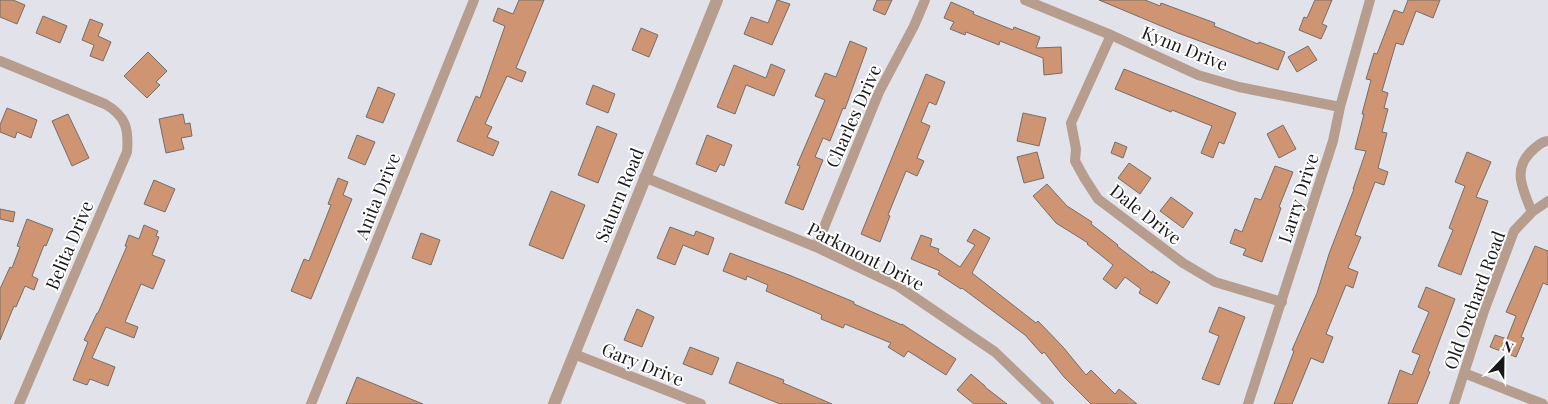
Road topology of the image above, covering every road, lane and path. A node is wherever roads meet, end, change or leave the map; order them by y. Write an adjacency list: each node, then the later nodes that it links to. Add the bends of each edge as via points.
1 (474, 0): 18 (street, Anita Drive)
2 (717, 0): 10 (street, Saturn Road)
3 (925, 0): 13 (street, Charles Drive, via 879,92)
4 (1025, 0): 6 (street, Kynn Drive)
5 (1370, 0): 8 (street, Larry Drive)
6 (1111, 35): 8 (street, Kynn Drive, via 1198,75 1239,87); 14 (street, Dale Drive, via 1071,123 1075,161 1084,179 1098,199 1183,263 1216,282)
7 (0, 61): 17 (street, Belita Drive, via 105,104 117,111 129,136 127,152)
8 (1340, 107): 14 (street, Larry Drive, via 1333,140)
9 (1548, 141): 12 (street, via 1529,153 1519,171)
10 (644, 177): 13 (street, Parkmont Drive); 15 (street, Saturn Road)
11 (1548, 201): 12 (street, Old Orchard Road)
12 (1532, 212): 16 (street, Old Orchard Road, via 1514,230)
13 (816, 247): 21 (street, Parkmont Drive, via 898,286 995,352)
14 (1282, 302): 22 (street, Larry Drive)
15 (574, 354): 19 (street, Saturn Road); 20 (street, Gary Drive)
16 (1464, 373): 23 (street, Old Orchard Road); 24 (street)
17 (19, 404)
18 (311, 404)
19 (554, 404)
20 (700, 404)
21 (1049, 404)
22 (1248, 404)
23 (1454, 404)
24 (1543, 404)

